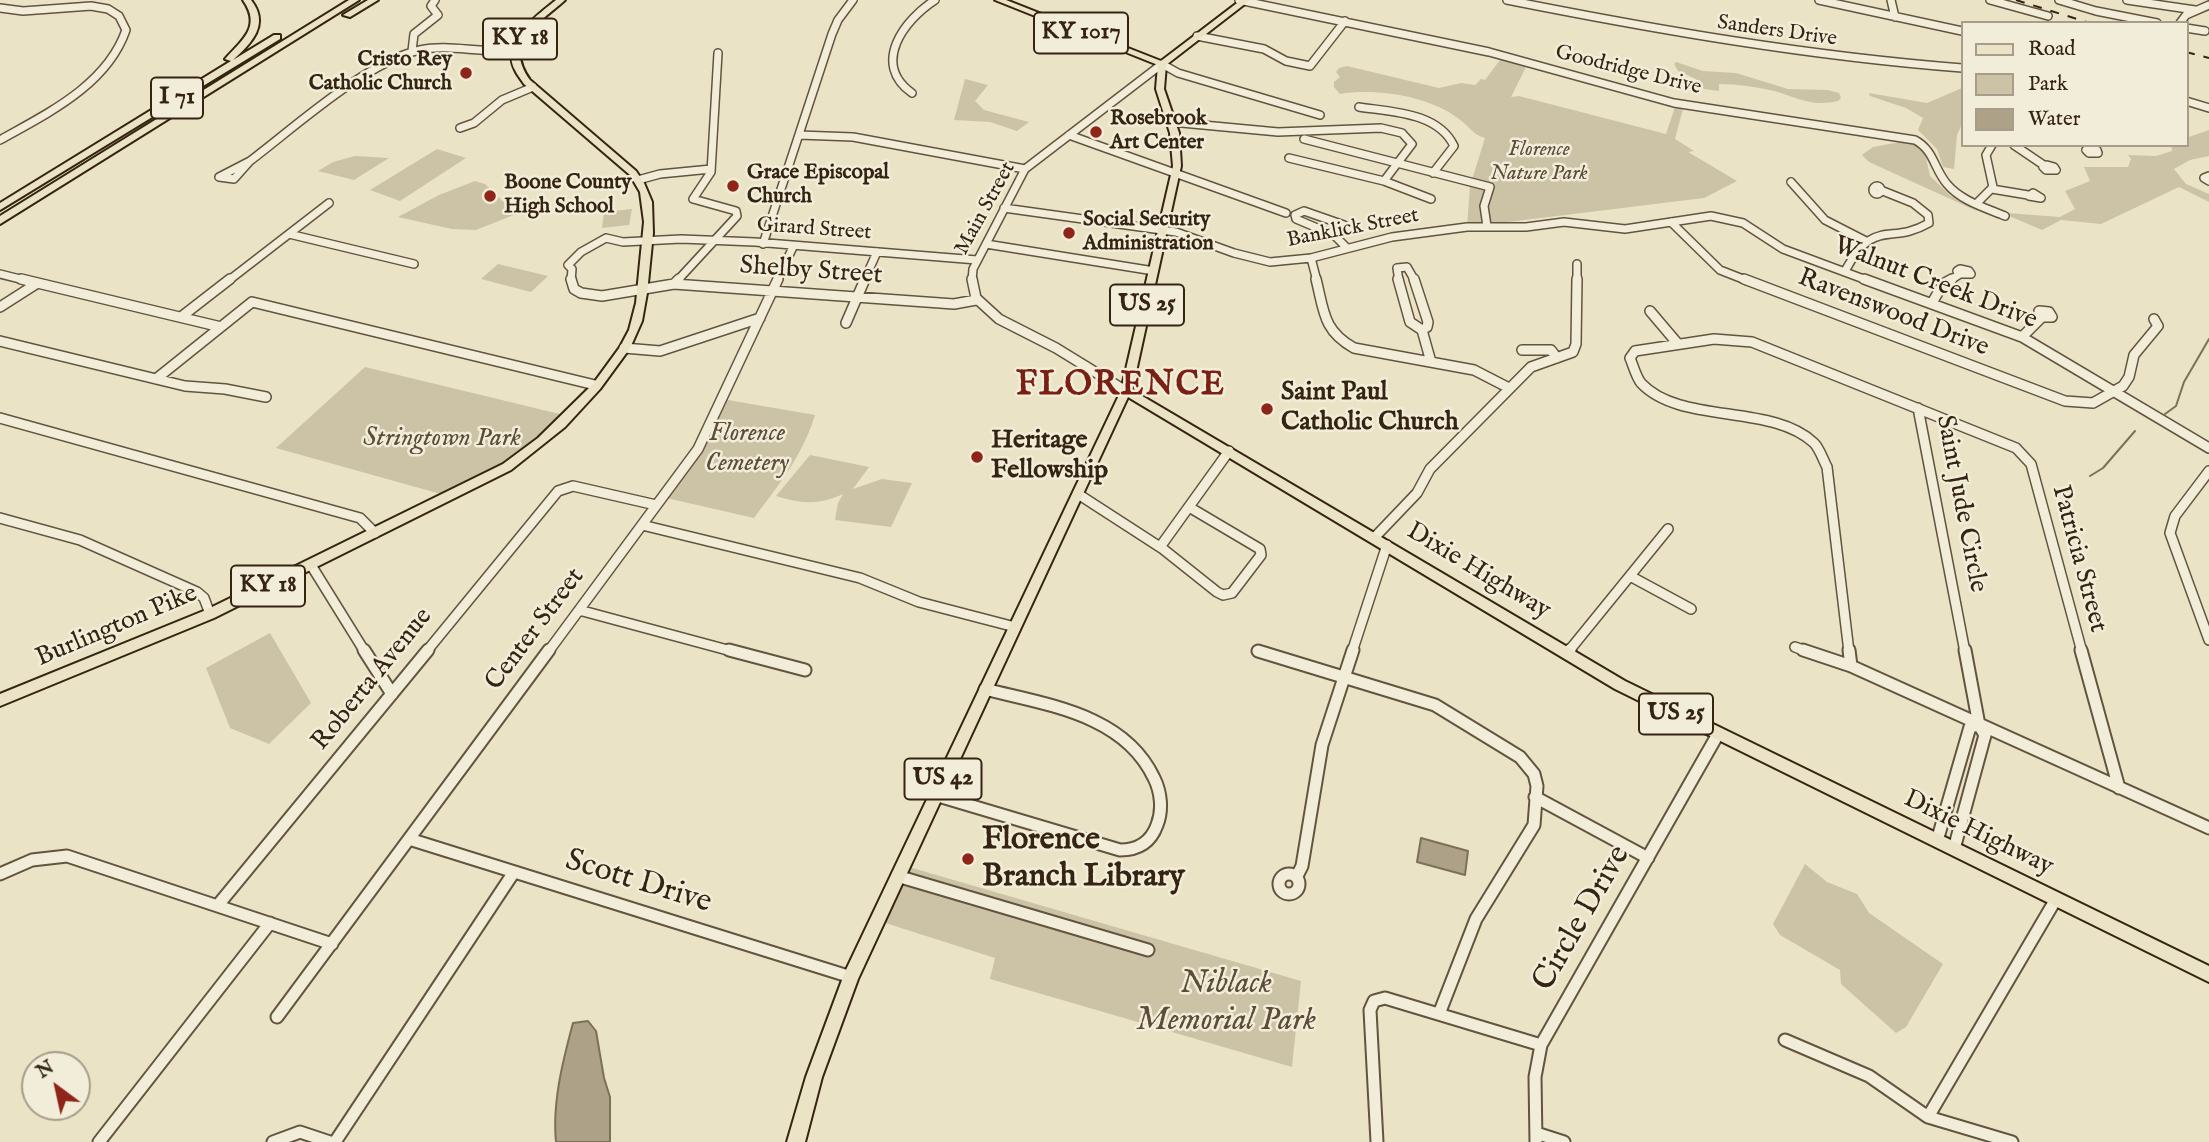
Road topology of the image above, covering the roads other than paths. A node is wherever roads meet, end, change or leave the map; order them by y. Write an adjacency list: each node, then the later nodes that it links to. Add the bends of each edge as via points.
1 (6, 0): 19 (street)
2 (247, 0): 65 (highway, via 255,9 256,26 230,58)
3 (337, 0): 65 (highway, I 71)
4 (355, 0): 37 (highway, I 71)
5 (374, 0): 37 (highway)
6 (435, 0): 32 (street, via 431,6 438,15 413,34 409,44)
7 (561, 0): 31 (main road, KY 18, via 526,30)
8 (853, 0): 45 (street, via 835,25)
9 (935, 0): 38 (street, via 906,23 894,54 894,72)
10 (999, 0): 34 (main road, KY 1017)
11 (1239, 0): 12 (street, Goodridge Drive)
12 (1245, 0): 24 (street, Goodridge Drive); 30 (main road)
13 (1507, 0): 35 (street, Sanders Drive, via 1695,37 1854,60)
14 (1819, 0): 23 (street)
15 (1891, 0): 23 (street)
16 (1990, 0): 22 (street)
17 (2059, 0): 25 (street)
18 (2127, 0): 21 (street)
19 (1, 4): 48 (street, via 26,10 97,7 119,16 126,30 114,57 85,85)
20 (2209, 5): 21 (street)
21 (2195, 10): 26 (street)
22 (2048, 16)
23 (1895, 17): 28 (street)
24 (1345, 21): 30 (street, via 1310,66 1286,61 1264,49); 68 (street, Goodridge Drive, via 1496,54 1674,103 1914,140 1929,148 1946,184)
25 (2147, 21)
26 (2181, 21)
27 (2188, 28): 29 (street)
28 (1960, 31)
29 (2204, 31)
30 (1197, 36): 34 (main road)
31 (516, 49): 32 (street); 36 (main road, Burlington Pike / KY 18, via 518,69)
32 (416, 50): 52 (street, via 386,63)
33 (718, 53): 55 (street)
34 (1163, 64): 42 (street, via 1178,74); 43 (main road, US 25, via 1159,82); 46 (street, Main Street)
35 (1960, 68)
36 (533, 87): 44 (street, via 502,100 474,123); 59 (main road, Burlington Pike / KY 18)
37 (214, 88): 73 (highway, I 71)
38 (912, 93)
39 (2188, 102): 41 (street)
40 (1359, 107): 58 (street, via 1407,114 1446,133 1454,146)
41 (2209, 108)
42 (1320, 115)
43 (1171, 122): 53 (street, via 1355,135 1381,128 1405,135 1412,144); 57 (main road, US 25, via 1177,147)
44 (460, 128)
45 (799, 135): 56 (street, via 853,137); 82 (street)
46 (1069, 135): 56 (street, Main Street); 57 (street)
47 (1304, 139): 53 (street, via 1348,146)
48 (0, 140)
49 (1991, 147): 62 (street, via 1986,155)
50 (2017, 147): 54 (street)
51 (1289, 158): 60 (street)
52 (250, 161)
53 (1398, 162): 58 (street); 60 (street)
54 (2045, 166)
55 (711, 169): 59 (street); 80 (street, via 693,199 736,211 735,219)
56 (1025, 169): 70 (street, Main Street)
57 (1175, 173): 71 (street); 76 (main road, US 25)
58 (1433, 173): 75 (street, via 1490,187 1483,199)
59 (638, 180): 79 (main road, Burlington Pike / KY 18, via 649,206)
60 (1384, 181): 66 (street)
61 (1791, 182): 81 (street, via 1825,220)
62 (1992, 189): 64 (street); 68 (street)
63 (1883, 191): 81 (street, via 1925,211 1929,223)
64 (2028, 195)
65 (17, 197): 69 (highway, I 71)
66 (1431, 199)
67 (329, 203): 77 (street)
68 (1977, 203): 72 (street, Goodridge Drive)
69 (0, 207)
70 (1004, 208): 76 (street, Banklick Street); 83 (street, Main Street)
71 (1286, 213)
72 (2005, 216)
73 (0, 221)
74 (1671, 222): 75 (street, Banklick Street, via 1625,229 1564,222); 93 (street, Walnut Creek Drive, via 1711,216 1735,219 1783,249); 123 (street, Ravenswood Drive, via 1720,270 2014,383 2080,403)
75 (1487, 226): 85 (street, Banklick Street, via 1409,234)
76 (1163, 230): 87 (street, Banklick Street, via 1259,260); 92 (main road, US 25)
77 (289, 234): 89 (street); 105 (street)
78 (1334, 234): 78 (street, via 1343,225 1304,211 1295,215); 85 (street)
79 (648, 240): 80 (street, Girard Street); 91 (street, Girard Street, via 606,238); 98 (main road, Burlington Pike / KY 18)
80 (713, 241): 82 (street, Girard Street); 97 (street)
81 (1866, 241): 93 (street)
82 (764, 244): 84 (street, Girard Street)
83 (986, 244): 88 (street, Main Street); 92 (street)
84 (793, 247): 86 (street, Girard Street); 99 (street, Center Street)
85 (1346, 247): 87 (street, Banklick Street)
86 (877, 252): 88 (street, Girard Street); 100 (street)
87 (1311, 258): 118 (street, via 1328,327 1338,339 1354,348)
88 (977, 260): 101 (street, Main Street, via 970,278)
89 (415, 264)
90 (1577, 264): 117 (street, via 1576,348)
91 (568, 265): 98 (street, Shelby Street, via 574,275 571,283 581,293 607,296)
92 (1154, 271): 122 (main road, US 25)
93 (1845, 271): 102 (street, Walnut Creek Drive)
94 (0, 274): 96 (street)
95 (1960, 274): 102 (street, via 1944,284)
96 (36, 284): 103 (street); 105 (street)
97 (674, 284): 98 (street, Shelby Street); 99 (street, Shelby Street)
98 (642, 288): 115 (main road, Burlington Pike / KY 18, via 636,322)
99 (772, 290): 100 (street, Shelby Street); 107 (street, Center Street)
100 (857, 296): 101 (street, Shelby Street, via 954,304); 109 (street)
101 (976, 300): 122 (street, via 994,316)
102 (1932, 303): 112 (street, Walnut Creek Drive)
103 (0, 307)
104 (1650, 311): 114 (street)
105 (181, 317): 110 (street)
106 (2042, 317): 112 (street)
107 (760, 318): 115 (street, via 660,351); 131 (street, Center Street, via 698,449)
108 (2154, 319): 123 (street, via 2158,326 2134,355 2127,382)
109 (846, 323)
110 (221, 327): 119 (street); 120 (street, via 252,302)
111 (1422, 330): 111 (street, via 1428,322 1411,270 1401,266 1396,271 1410,322); 118 (street)
112 (2022, 337): 123 (street, Walnut Creek Drive)
113 (0, 341): 119 (street)
114 (1678, 344): 125 (street, Saint Jude Circle, via 1725,338 1752,342); 150 (street, Saint Jude Circle, via 1632,354 1631,365 1647,387 1679,404 1791,429 1810,440 1824,456)
115 (624, 348): 120 (main road, Burlington Pike / KY 18)
116 (1522, 350): 117 (street, via 1551,350)
117 (1557, 358): 121 (street, via 1538,363)
118 (1431, 362): 121 (street, via 1474,370)
119 (156, 379): 124 (street)
120 (595, 385): 136 (main road, Burlington Pike / KY 18, via 556,429 517,460)
121 (1509, 388): 137 (street, via 1430,469 1417,493)
122 (1126, 391): 128 (main road, Dixie Highway / US 25); 130 (main road, US 42)
123 (2115, 392): 127 (street, Walnut Creek Drive)
124 (266, 397)
125 (1918, 408): 156 (street, Saint Jude Circle); 158 (street, Patricia Street, via 2009,444 2031,464)
126 (0, 418): 136 (street, via 360,518)
127 (2209, 448)
128 (1229, 452): 132 (street); 137 (main road, Dixie Highway / US 25)
129 (2209, 471): 146 (street, via 2175,516 2170,533)
130 (1078, 494): 139 (street); 145 (main road, US 42)
131 (656, 505): 134 (street, Center Street); 154 (street, Roberta Avenue, via 573,486 558,491)
132 (1189, 507): 139 (street); 139 (street, via 1260,550 1261,555 1227,595)
133 (0, 518): 144 (street, via 80,540 197,592)
134 (642, 524): 143 (street, Center Street); 145 (street, via 860,578 919,602)
135 (1668, 529): 141 (street)
136 (375, 533): 140 (main road, Burlington Pike / KY 18)
137 (1374, 538): 138 (main road, Dixie Highway / US 25)
138 (1387, 545): 149 (main road, Dixie Highway / US 25); 152 (street)
139 (1160, 547)
140 (311, 565): 144 (main road, Burlington Pike / KY 18); 154 (street)
141 (1629, 576): 142 (street); 149 (street)
142 (1691, 609)
143 (579, 610): 151 (street); 162 (street, Center Street)
144 (210, 614): 155 (main road, Burlington Pike / KY 18)
145 (1015, 627): 153 (main road, US 42)
146 (2209, 640)
147 (1795, 647): 150 (street)
148 (1258, 651): 152 (street)
149 (1567, 653): 157 (main road, Dixie Highway / US 25)
150 (1851, 666): 156 (street)
151 (805, 670)
152 (1344, 677): 160 (street, via 1435,705 1514,753 1534,774); 169 (street, via 1322,745)
153 (985, 689): 159 (main road, US 42); 159 (street, via 1094,720 1128,738 1145,757 1156,780 1161,804 1157,825 1144,845 1120,850)
154 (391, 694): 171 (street, Roberta Avenue)
155 (0, 700)
156 (1979, 725): 158 (street); 163 (street, via 1970,727); 164 (street, Saint Jude Circle, via 1984,735)
157 (1718, 734): 163 (main road, Dixie Highway / US 25); 165 (street, Circle Drive)
158 (2119, 788): 161 (street)
159 (935, 795): 168 (main road, US 42)
160 (1535, 797): 165 (street); 177 (street, via 1531,832 1476,919)
161 (2209, 828)
162 (409, 839): 166 (street, Scott Drive); 173 (street, Center Street)
163 (1937, 841): 164 (main road, Dixie Highway / US 25)
164 (1954, 849): 170 (main road, Dixie Highway / US 25)
165 (1648, 858): 180 (street, Circle Drive)
166 (514, 872): 176 (street, Scott Drive); 185 (street)
167 (0, 874): 171 (street, via 36,858 67,856)
168 (897, 876): 174 (street); 176 (main road, US 42)
169 (1297, 876)
170 (2056, 899): 175 (main road, Dixie Highway / US 25); 181 (street)
171 (218, 905): 172 (street)
172 (270, 923): 173 (street); 183 (street)
173 (332, 944): 178 (street, Center Street)
174 (1148, 950)
175 (2209, 974)
176 (851, 976): 186 (main road, US 42)
177 (1438, 1014): 180 (street); 187 (street, via 1385,998 1371,1005)
178 (276, 1017)
179 (1785, 1040): 181 (street, via 1869,1076)
180 (1541, 1045): 182 (street, Circle Drive, via 1535,1077)
181 (1928, 1118): 189 (street)
182 (1536, 1138): 188 (street)
183 (99, 1142)
184 (273, 1142): 185 (street, via 300,1132)
185 (333, 1142)
186 (796, 1142)
187 (1377, 1142)
188 (1564, 1142)
189 (2012, 1142)

